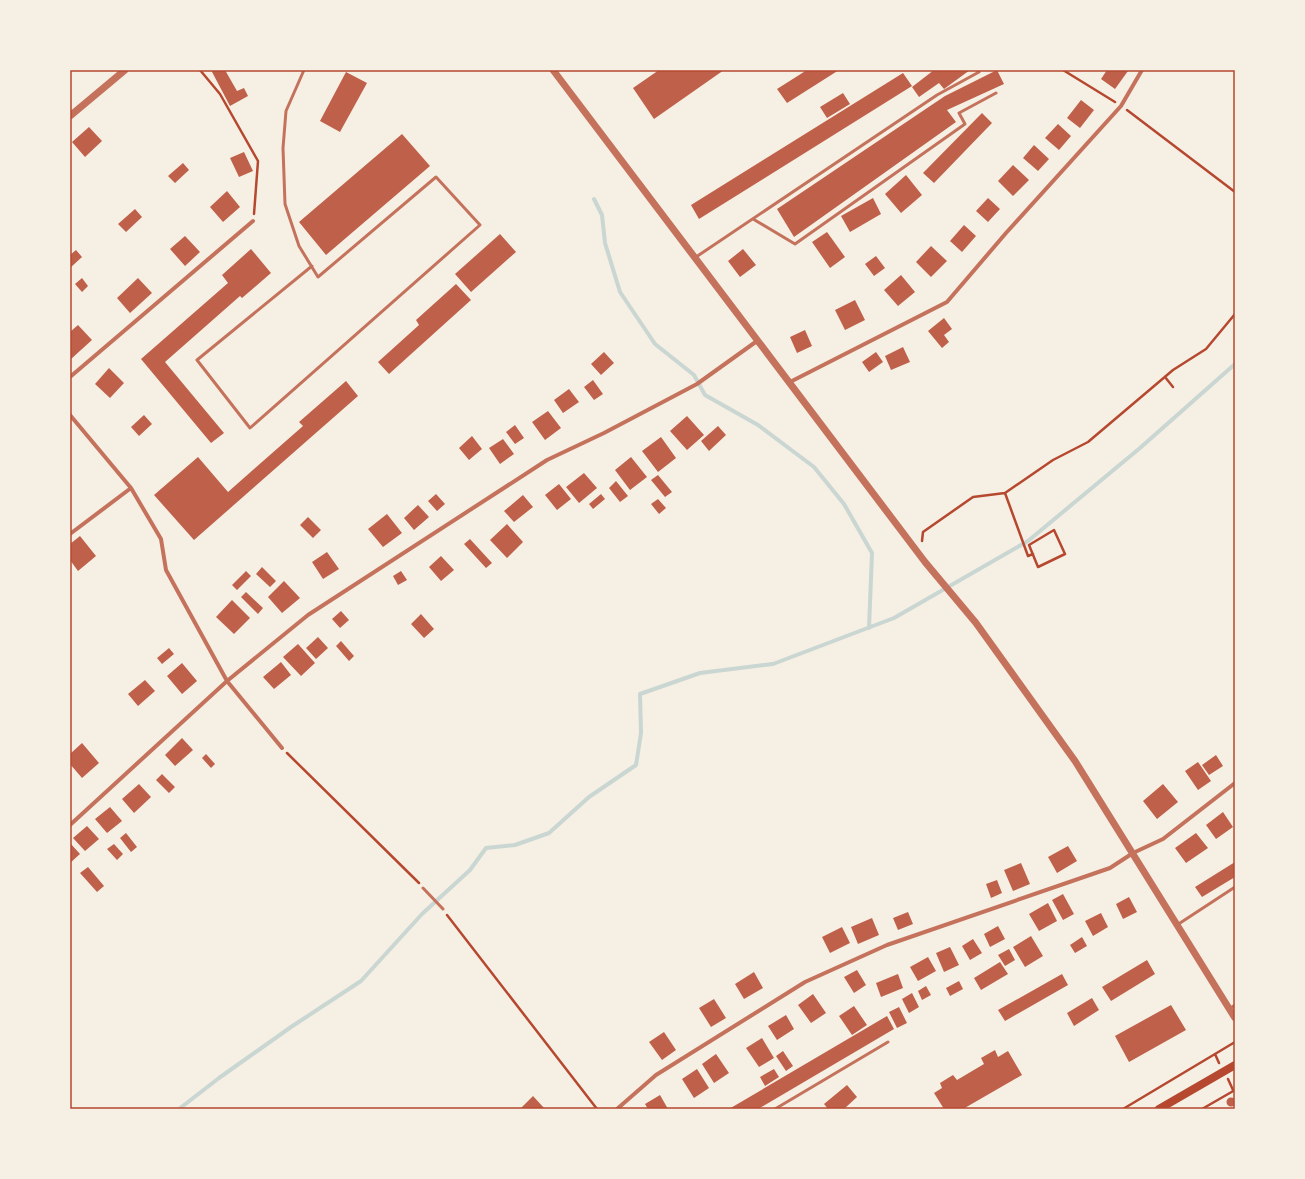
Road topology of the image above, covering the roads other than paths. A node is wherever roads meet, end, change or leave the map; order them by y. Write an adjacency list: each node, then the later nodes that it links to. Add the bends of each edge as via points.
1 (125, 70): 7 (street)
2 (304, 70): 11 (lane, via 286,111 283,148 285,204 299,246)
3 (553, 70): 10 (street)
4 (1142, 70): 14 (street, via 1121,106 947,302)
5 (980, 71): 8 (lane, via 937,95)
6 (996, 93): 8 (lane, via 959,113 965,124 795,244)
7 (70, 116)
8 (753, 219): 10 (lane)
9 (253, 221): 13 (street)
10 (694, 258): 12 (street)
11 (312, 266): 11 (lane, via 196,360 250,428 480,225 436,177 318,277)
12 (757, 341): 14 (street); 18 (street, via 697,384 547,460 308,615)
13 (70, 378)
14 (790, 382): 22 (street, via 925,562 976,624 1075,761)
15 (70, 415): 16 (street)
16 (131, 488): 17 (street); 18 (street, via 161,539 166,570)
17 (70, 534)
18 (227, 681): 19 (street); 21 (street)
19 (282, 748)
20 (1235, 783): 22 (street, via 1163,839)
21 (70, 825)
22 (1133, 853): 26 (street); 31 (street, via 1110,868 887,945 805,982 656,1075)
23 (1235, 887): 26 (lane)
24 (423, 888): 25 (lane)
25 (443, 909)
26 (1177, 925): 27 (street)
27 (1232, 1007): 28 (street)
28 (1235, 1018)
29 (888, 1042): 32 (lane)
30 (1235, 1065): 33 (main road)
31 (617, 1109)
32 (775, 1109)
33 (1159, 1109)

